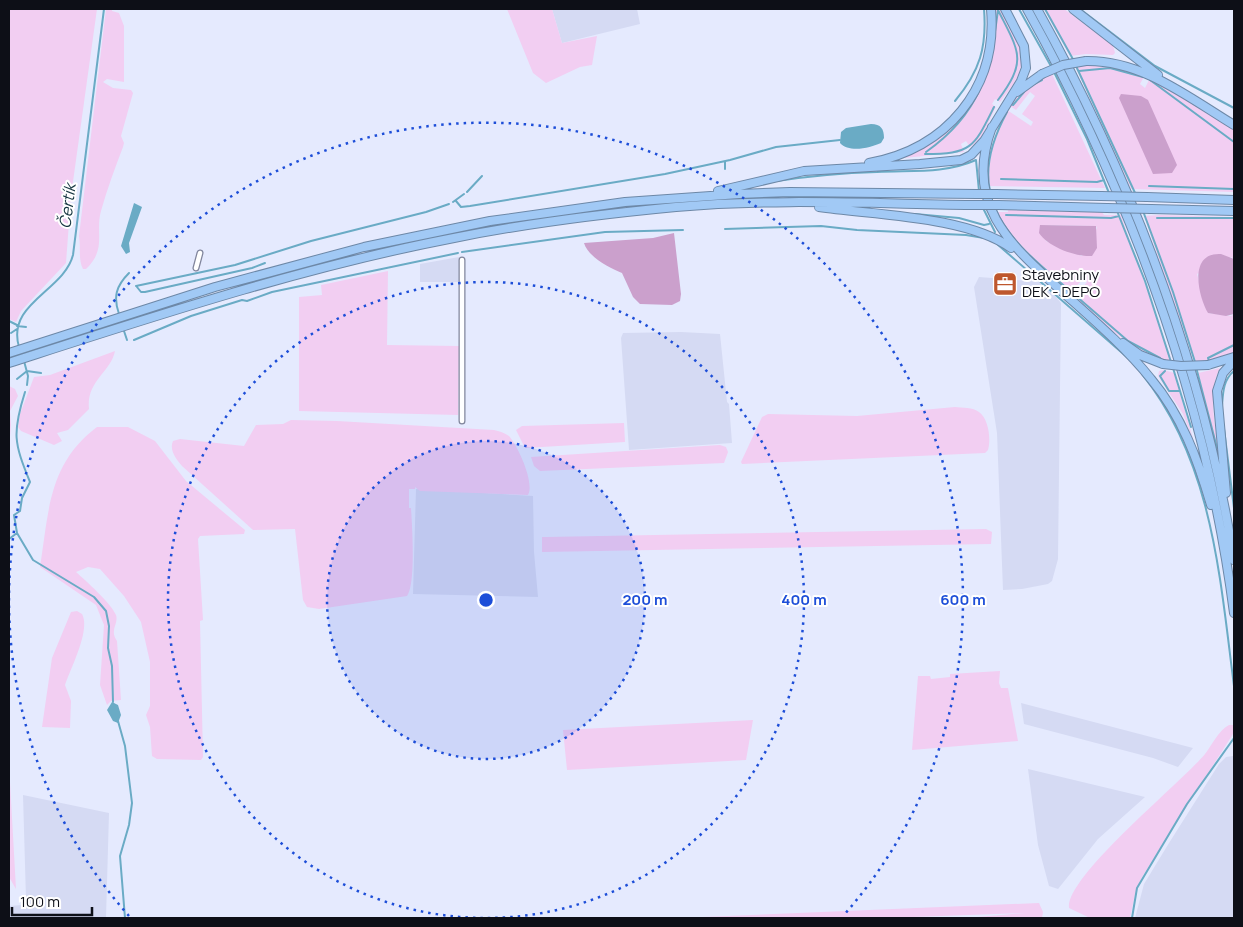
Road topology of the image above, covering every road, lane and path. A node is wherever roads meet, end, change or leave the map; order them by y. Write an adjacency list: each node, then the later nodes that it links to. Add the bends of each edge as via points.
1 (991, 9): 10 (highway, via 991,39 984,70 972,96 951,123 931,140 905,155)
2 (1005, 9): 7 (highway, via 1026,57 1023,77)
3 (1027, 9): 26 (highway, via 1088,126 1154,285 1195,417)
4 (1037, 9): 25 (highway, via 1115,164 1162,282 1201,406)
5 (1073, 9): 6 (highway)
6 (1182, 93): 7 (highway, bridge, via 1124,64 1086,61 1063,65 1042,74); 8 (highway)
7 (1006, 102): 9 (highway)
8 (1234, 126)
9 (992, 127): 10 (highway, via 977,149 961,160); 17 (highway, via 983,162 986,198 1001,230)
10 (828, 169): 11 (highway, via 786,174)
11 (679, 198): 12 (highway, bridge, via 790,192); 20 (highway, via 528,215 364,247 215,287)
12 (1234, 200)
13 (790, 203): 14 (highway, bridge); 17 (highway, via 958,226 997,239); 23 (highway, via 627,212 453,238 226,295)
14 (1234, 210)
15 (200, 252): 18 (street)
16 (462, 260): 24 (street)
17 (1032, 265): 19 (highway)
18 (196, 268)
19 (1096, 322): 21 (highway, bridge, via 1140,355 1163,364 1208,365); 26 (highway, via 1144,370 1176,414 1198,462)
20 (9, 353)
21 (1234, 357)
22 (1234, 361): 25 (highway, via 1223,373 1217,391)
23 (10, 362)
24 (462, 421)
25 (1231, 538): 27 (highway)
26 (1224, 546): 28 (highway)
27 (1234, 560)
28 (1234, 613)

